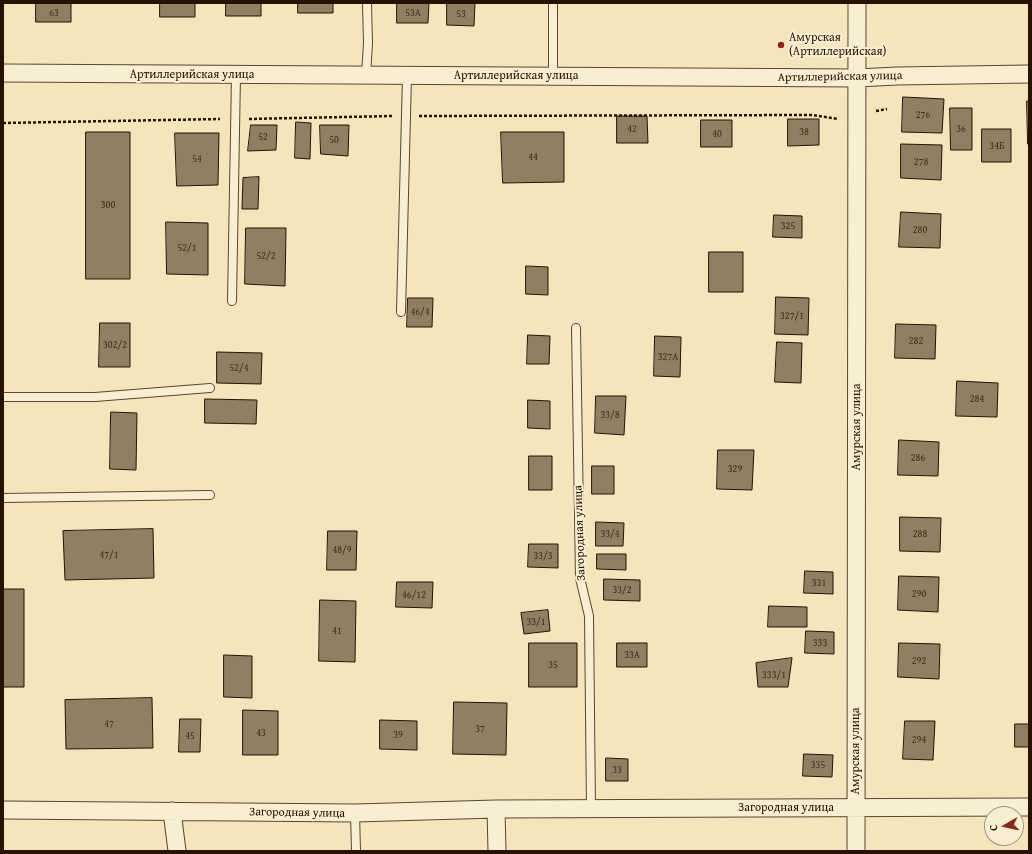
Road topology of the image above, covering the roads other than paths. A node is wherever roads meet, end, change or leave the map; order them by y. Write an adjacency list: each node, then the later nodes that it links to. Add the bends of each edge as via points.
1 (367, 3): 7 (lane)
2 (553, 3): 9 (lane)
3 (857, 3): 10 (street, Амурская улица)
4 (3, 73): 6 (street, Артиллерийская улица)
5 (1029, 74): 10 (street, Артиллерийская улица)
6 (236, 75): 7 (street, Артиллерийская улица); 11 (lane)
7 (366, 75): 8 (street, Артиллерийская улица)
8 (407, 76): 9 (street, Артиллерийская улица); 12 (lane)
9 (553, 76): 10 (street, Артиллерийская улица)
10 (857, 78): 19 (street, Амурская улица)
11 (232, 301)
12 (401, 312)
13 (576, 328): 21 (lane, Загородная улица, via 580,578 589,616)
14 (210, 388): 15 (lane, via 95,397)
15 (3, 397)
16 (210, 495): 17 (lane)
17 (3, 498)
18 (1029, 807): 19 (street, Загородная улица)
19 (856, 808): 21 (street, Загородная улица); 28 (street, Амурская улица)
20 (496, 809): 21 (street, Загородная улица); 24 (street, Загородная улица); 27 (street)
21 (591, 809)
22 (3, 810): 23 (street, Загородная улица)
23 (172, 811): 24 (street, Загородная улица); 25 (street)
24 (355, 813): 26 (lane)
25 (177, 851)
26 (356, 851)
27 (497, 851)
28 (856, 851)

